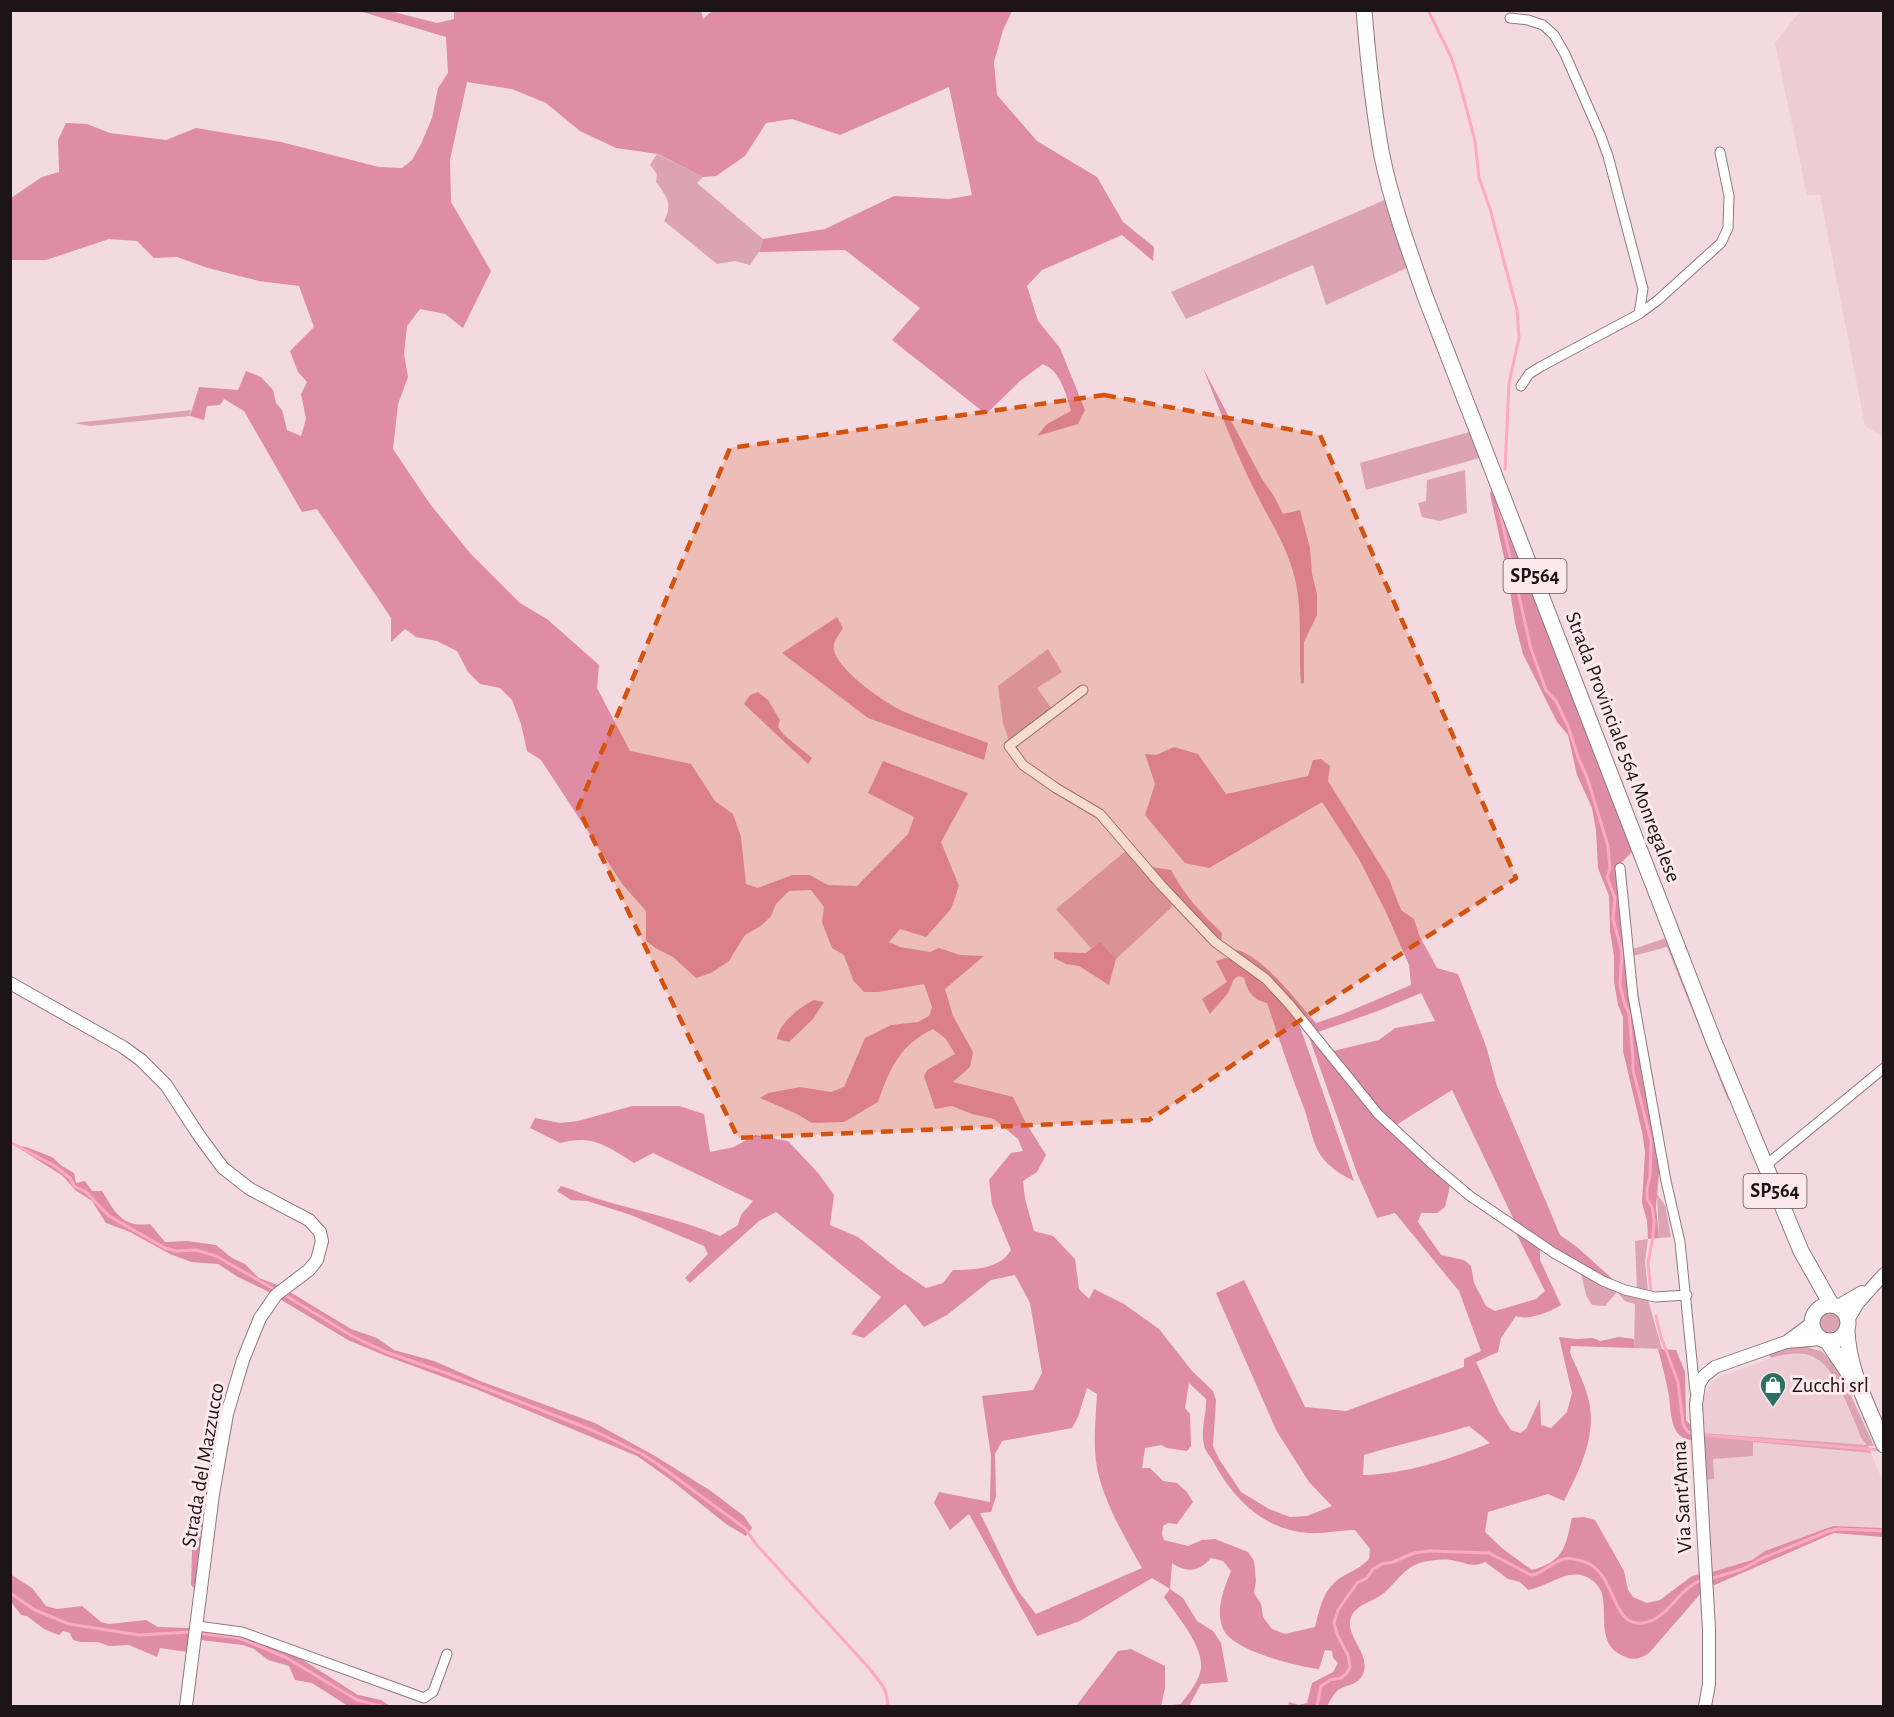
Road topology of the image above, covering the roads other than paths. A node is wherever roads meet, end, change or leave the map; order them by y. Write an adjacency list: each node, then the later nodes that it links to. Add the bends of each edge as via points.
1 (1364, 10): 10 (main road, Strada Provinciale 564 Monregalese / SP564, via 1382,155 1402,232)
2 (1510, 18): 4 (street, via 1543,25 1554,35 1600,134 1643,290)
3 (1720, 152): 4 (street, via 1729,196 1725,237)
4 (1639, 314): 5 (street, via 1540,367)
5 (1521, 386)
6 (1083, 690): 14 (street, via 1009,746 1023,765 1100,814 1215,942 1266,979 1378,1114 1470,1196 1603,1281 1655,1297)
7 (1620, 868): 14 (street, via 1633,996)
8 (10, 983): 23 (street, Strada del Mazzucco, via 141,1060 166,1085 223,1168 250,1189 309,1220 320,1232 317,1260 270,1302 243,1360 227,1414)
9 (1884, 1068): 10 (street)
10 (1765, 1166): 11 (main road, Strada Provinciale 564 Monregalese / SP564)
11 (1800, 1251): 15 (main road, Strada Provinciale 564 Monregalese / SP564); 16 (main road, Strada Provinciale 564 Monregalese / SP564, via 1811,1289)
12 (1884, 1274): 13 (street)
13 (1871, 1287): 15 (street); 17 (street)
14 (1687, 1295): 21 (street)
15 (1834, 1305): 16 (main road, via 1821,1307); 17 (main road, Strada Provinciale 564 Monregalese / SP564, via 1846,1314)
16 (1813, 1318): 18 (main road, Strada Provinciale 564 Monregalese / SP564, via 1814,1332); 19 (street)
17 (1847, 1325): 18 (main road, via 1839,1339); 20 (main road, Strada Provinciale 564 Monregalese / SP564, via 1847,1346)
18 (1824, 1340): 19 (street); 20 (main road, Strada Provinciale 564 Monregalese / SP564)
19 (1786, 1342): 21 (street, via 1711,1370 1701,1380)
20 (1862, 1394): 22 (main road, Strada Provinciale 564 Monregalese / SP564)
21 (1696, 1397): 26 (street, Via Sant'Anna, via 1707,1591)
22 (1884, 1445)
23 (196, 1626): 24 (street, via 242,1632 424,1698 433,1692); 25 (street, Strada del Mazzucco)
24 (447, 1654)
25 (186, 1707)
26 (1706, 1707)

